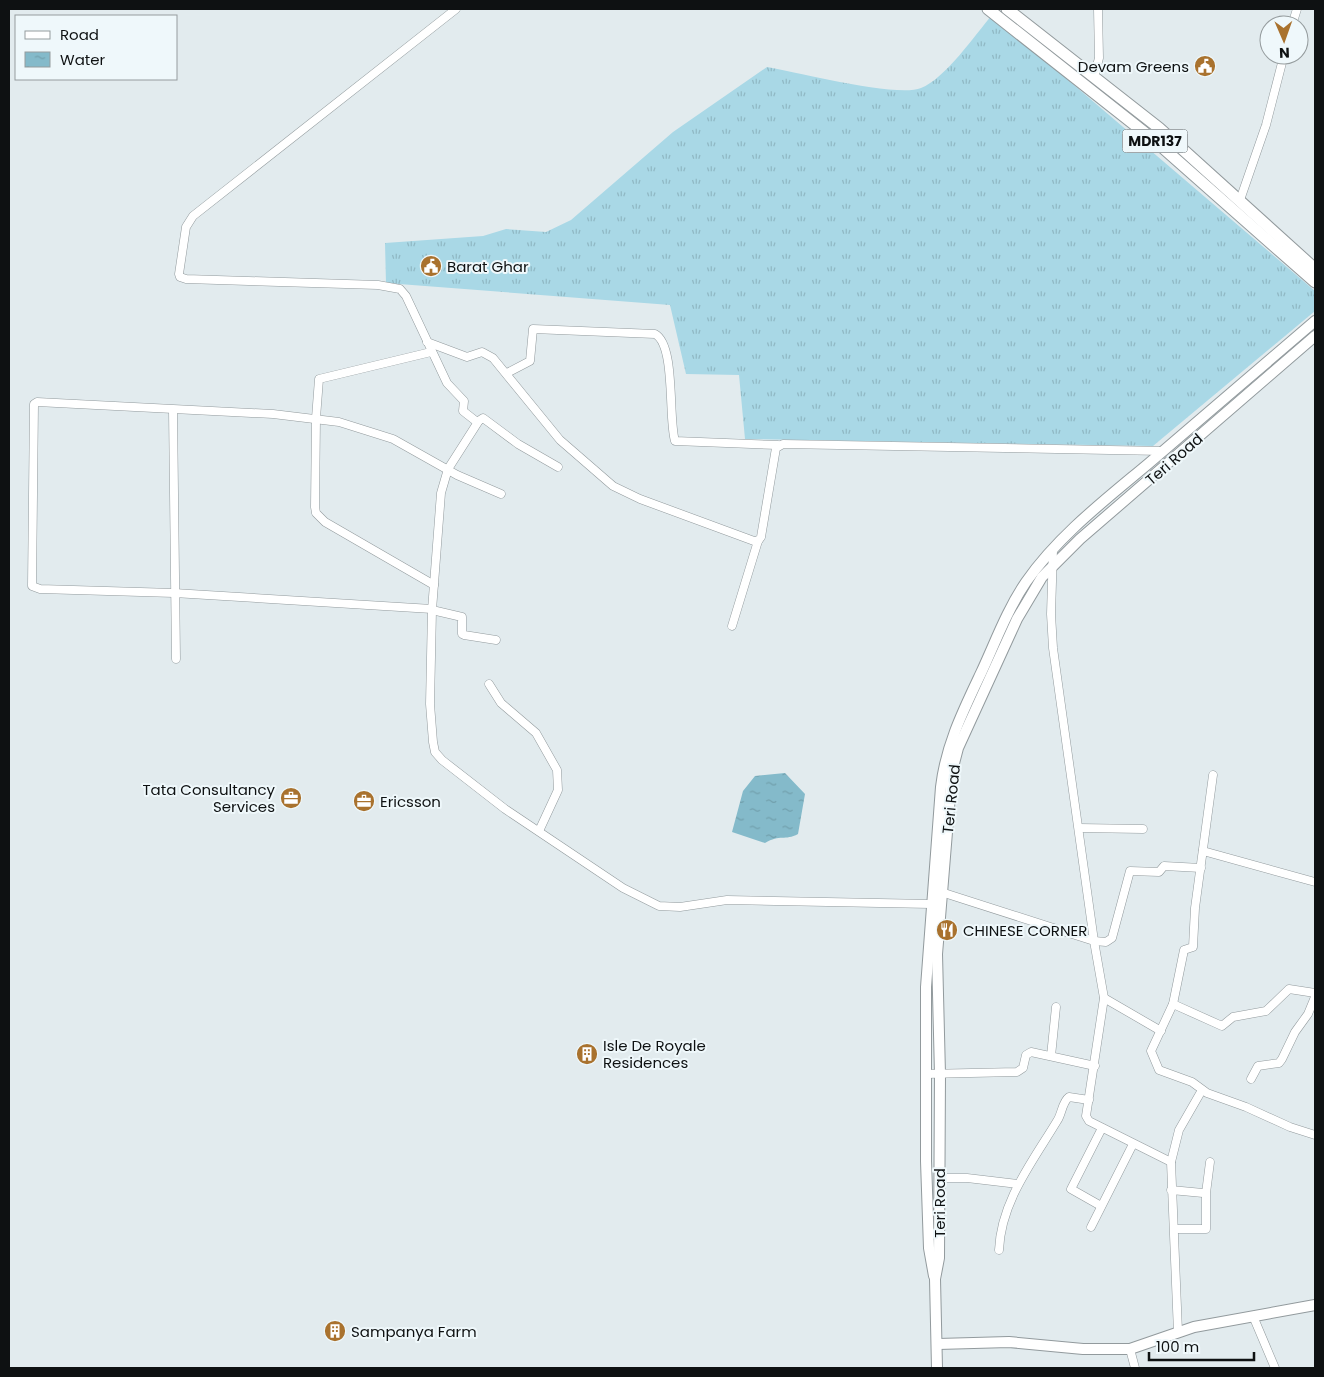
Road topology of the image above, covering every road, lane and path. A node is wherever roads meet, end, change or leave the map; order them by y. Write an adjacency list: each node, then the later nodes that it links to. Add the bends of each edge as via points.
1 (456, 9): 12 (street, via 193,216 186,227 178,272 186,279 391,286 406,296)
2 (988, 9): 9 (main road, MDR137, via 1154,140)
3 (1007, 9): 6 (main road, MDR137)
4 (1098, 9): 6 (street, via 1100,58)
5 (1281, 65): 7 (street, via 1266,125)
6 (1094, 77): 7 (main road, MDR137, via 1159,128)
7 (1240, 200): 8 (main road, MDR137)
8 (1315, 269)
9 (1315, 282)
10 (1315, 321): 19 (street)
11 (1315, 336): 25 (street, Teri Road, via 1080,539)
12 (427, 342): 13 (street); 14 (street, via 467,357 485,353)
13 (432, 352): 16 (street, via 381,366 324,376 317,384); 17 (street, via 450,387 464,401 463,411)
14 (507, 373): 18 (street, via 530,361 533,329 655,334 663,347 669,374 674,440); 23 (street, via 560,440 613,486 640,499)
15 (173, 410): 16 (street); 27 (street); 27 (street, via 34,404 30,579 32,586 40,589)
16 (316, 418): 21 (street, via 379,434); 26 (street, via 316,513 332,526)
17 (478, 422): 20 (street, via 483,418 518,444); 21 (street)
18 (778, 445): 19 (street); 23 (street)
19 (1163, 451): 24 (street)
20 (558, 467)
21 (448, 469): 22 (street); 26 (street, via 441,493)
22 (501, 494)
23 (758, 541): 29 (street)
24 (1053, 549): 25 (street); 39 (street, via 1018,594 954,732 942,770)
25 (1054, 566): 34 (street, via 1052,639); 39 (street, Teri Road, via 1042,577 1021,612 958,748)
26 (434, 585): 28 (street)
27 (174, 593): 28 (street); 31 (street)
28 (432, 610): 30 (street, via 462,617 464,635); 36 (street, via 430,704 436,752 452,769)
29 (732, 626)
30 (496, 640)
31 (176, 658)
32 (489, 684): 36 (street, via 501,703 536,732 557,770 558,790)
33 (1213, 775): 37 (street)
34 (1079, 828): 35 (street); 43 (street)
35 (1143, 829)
36 (538, 831): 42 (street, via 623,888 659,906 680,907 726,900)
37 (1203, 851): 38 (street); 40 (street)
38 (1201, 868): 43 (street, via 1164,866 1159,872 1130,871 1112,938 1106,942); 47 (street, via 1193,947 1184,950)
39 (939, 871): 41 (street, Teri Road); 42 (street)
40 (1315, 882)
41 (941, 892): 43 (street); 53 (street, Teri Road, via 937,954)
42 (932, 904): 52 (street)
43 (1094, 941): 46 (street)
44 (1315, 992): 47 (street, via 1290,989 1266,1011 1233,1016 1222,1026)
45 (1315, 997): 54 (street, via 1282,1060 1258,1066)
46 (1104, 998): 49 (street); 51 (street)
47 (1173, 1004): 49 (street)
48 (1056, 1007): 50 (street)
49 (1160, 1031): 55 (street, via 1151,1051 1158,1068 1192,1082)
50 (1051, 1056): 51 (street); 53 (street, via 1028,1053 1023,1068 1017,1072)
51 (1095, 1066): 56 (street)
52 (925, 1074): 53 (street); 70 (street, via 929,1248)
53 (940, 1074): 62 (street, Teri Road)
54 (1251, 1079)
55 (1202, 1090): 58 (street); 60 (street, via 1179,1130)
56 (1089, 1100): 57 (street, via 1086,1118); 63 (street, via 1066,1098 1058,1120)
57 (1102, 1128): 59 (street); 66 (street, via 1071,1189)
58 (1315, 1135)
59 (1133, 1144): 60 (street); 66 (street)
60 (1171, 1162): 64 (street)
61 (1210, 1162): 68 (street, via 1206,1229)
62 (939, 1178): 63 (street); 70 (street, Teri Road, via 939,1258)
63 (1018, 1184): 69 (street, via 1001,1232)
64 (1171, 1190): 65 (street); 68 (street)
65 (1203, 1193)
66 (1101, 1206): 67 (street)
67 (1091, 1227)
68 (1175, 1230): 73 (street)
69 (999, 1250)
70 (935, 1279): 74 (street, Teri Road)
71 (1315, 1305): 72 (street)
72 (1253, 1316): 73 (street); 78 (street)
73 (1178, 1332): 75 (street)
74 (938, 1344): 75 (street, via 1010,1342 1083,1349); 76 (street, Teri Road)
75 (1130, 1349): 77 (street)
76 (938, 1368)
77 (1135, 1368)
78 (1275, 1368)

